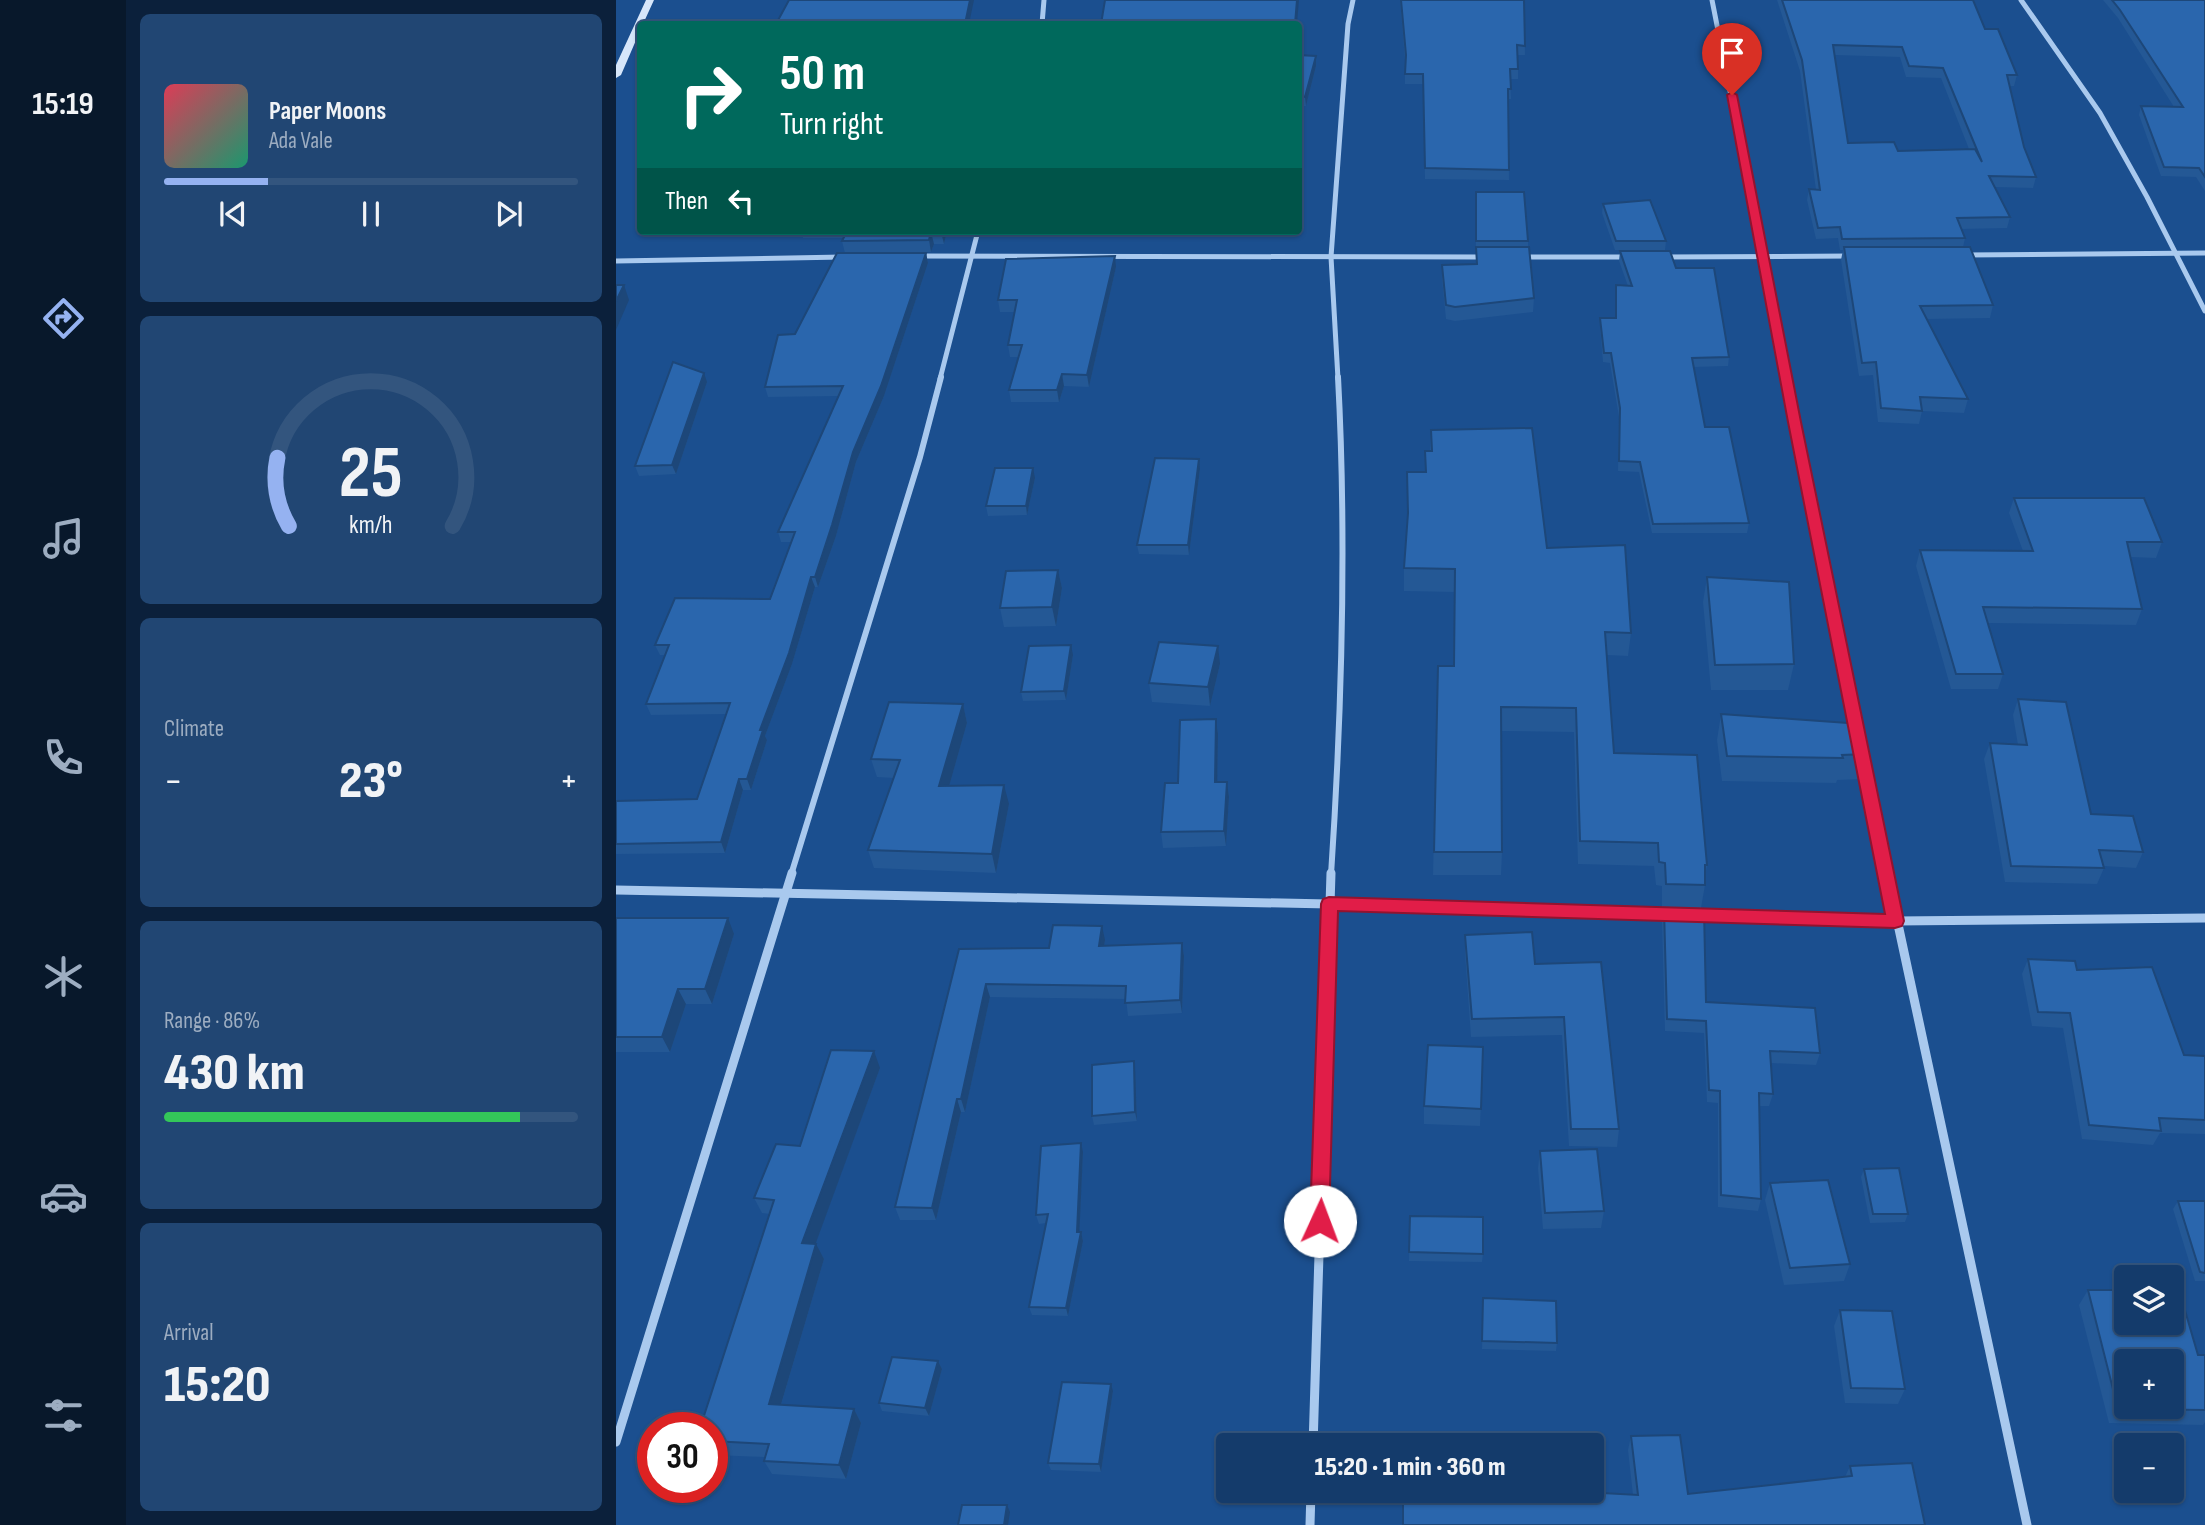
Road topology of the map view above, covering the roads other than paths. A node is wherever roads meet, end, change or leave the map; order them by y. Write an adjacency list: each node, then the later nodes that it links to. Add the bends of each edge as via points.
1 (650, 0): 6 (street)
2 (1044, 0): 7 (street)
3 (1353, 0): 18 (street)
4 (1712, 0): 23 (street)
5 (2021, 0): 11 (street, via 2083,86)
6 (640, 21)
7 (1042, 21)
8 (637, 29): 9 (street)
9 (616, 75)
10 (977, 235): 13 (street)
11 (2177, 253): 12 (street); 14 (street); 25 (street)
12 (2205, 253)
13 (970, 255): 15 (street); 18 (street); 27 (street, via 920,457)
14 (1957, 255)
15 (915, 256)
16 (1861, 256): 23 (street)
17 (847, 257): 24 (street)
18 (1331, 257): 19 (street); 28 (street, via 1341,436 1341,678)
19 (1485, 257)
20 (1513, 257): 21 (street)
21 (1639, 257)
22 (1653, 257): 23 (street)
23 (1765, 257): 30 (street)
24 (616, 261)
25 (2205, 311)
26 (616, 890): 27 (street)
27 (784, 894): 28 (street); 32 (street)
28 (1329, 904): 30 (street); 31 (street)
29 (2205, 918): 30 (street)
30 (1895, 921): 35 (street)
31 (1312, 1433)
32 (616, 1442)
33 (1311, 1503): 34 (street)
34 (1310, 1525)
35 (2027, 1525)

